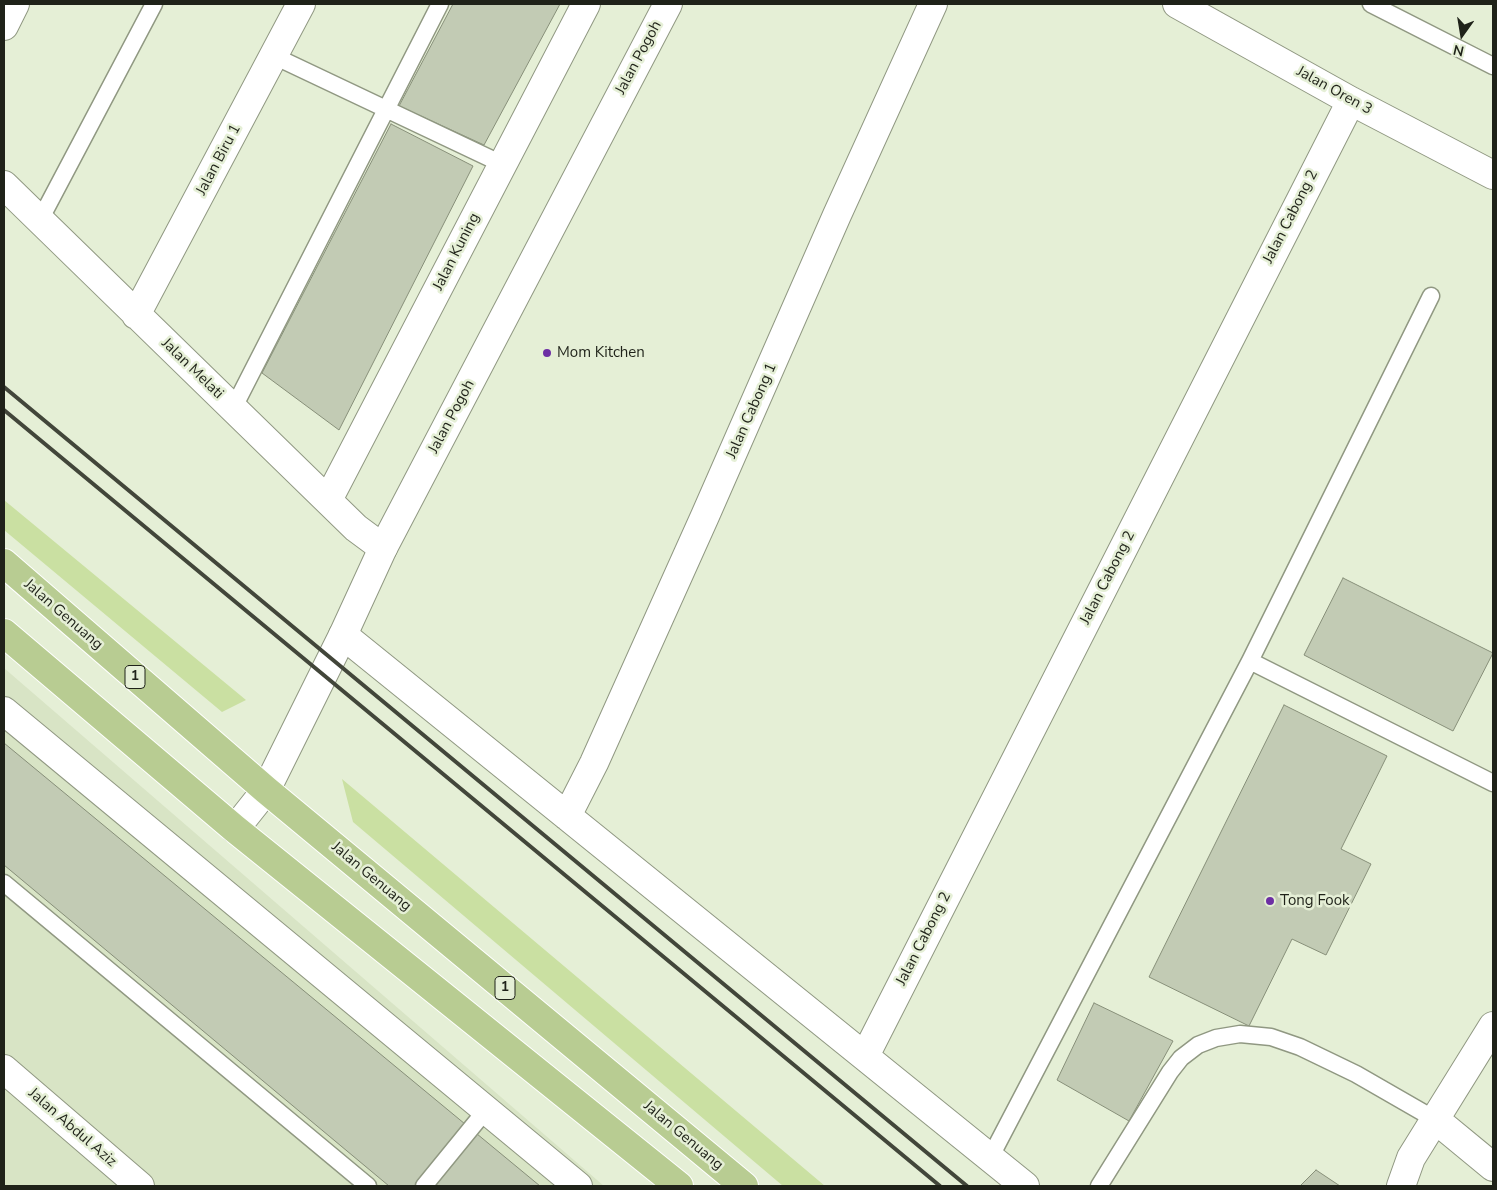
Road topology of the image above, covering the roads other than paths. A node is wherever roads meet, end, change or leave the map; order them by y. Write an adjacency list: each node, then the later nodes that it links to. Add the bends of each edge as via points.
1 (15, 4): 10 (street)
2 (154, 4): 18 (lane)
3 (301, 4): 11 (street, Jalan Biru 1)
4 (440, 4): 14 (lane)
5 (586, 4): 15 (street, Jalan Kuning)
6 (668, 4): 23 (street, Jalan Pogoh)
7 (933, 4): 31 (street, Jalan Cabong 1, via 706,516)
8 (1177, 4): 13 (street, Jalan Oren 3)
9 (1371, 4): 12 (lane)
10 (4, 26)
11 (274, 56): 14 (lane); 20 (street, Jalan Biru 1)
12 (1493, 66)
13 (1351, 100): 16 (street, Jalan Oren 3); 35 (street, Jalan Cabong 2)
14 (384, 110): 15 (lane); 21 (lane)
15 (502, 164): 22 (street, Jalan Kuning)
16 (1493, 175)
17 (4, 185): 18 (street, Jalan Melati)
18 (40, 220): 20 (street, Jalan Melati)
19 (1431, 296): 27 (lane)
20 (136, 315): 21 (street, Jalan Melati)
21 (233, 408): 22 (street, Jalan Melati)
22 (328, 500): 23 (street, Jalan Melati, via 356,528)
23 (383, 548): 26 (street, Jalan Pogoh)
24 (4, 563): 30 (highway, Jalan Genuang / 1)
25 (4, 634): 32 (highway)
26 (343, 635): 30 (street, Jalan Pogoh); 31 (street)
27 (1250, 661): 29 (lane); 39 (lane)
28 (4, 711): 37 (street)
29 (1493, 784)
30 (266, 790): 32 (street, Jalan Pogoh); 46 (highway, Jalan Genuang / 1)
31 (567, 816): 35 (street)
32 (234, 830): 45 (highway)
33 (4, 883): 42 (lane)
34 (1493, 1026): 38 (street)
35 (865, 1056): 39 (street)
36 (4, 1069): 41 (street, Jalan Abdul Aziz)
37 (486, 1110): 43 (lane); 44 (street)
38 (1436, 1120): 40 (street); 48 (lane, via 1356,1074 1300,1047 1270,1037 1240,1034 1216,1038 1198,1045 1181,1058); 49 (street, via 1412,1158)
39 (990, 1158): 47 (street)
40 (1493, 1167)
41 (140, 1186)
42 (368, 1186)
43 (424, 1186)
44 (578, 1186)
45 (679, 1186)
46 (744, 1186)
47 (1025, 1186)
48 (1099, 1186)
49 (1401, 1186)

